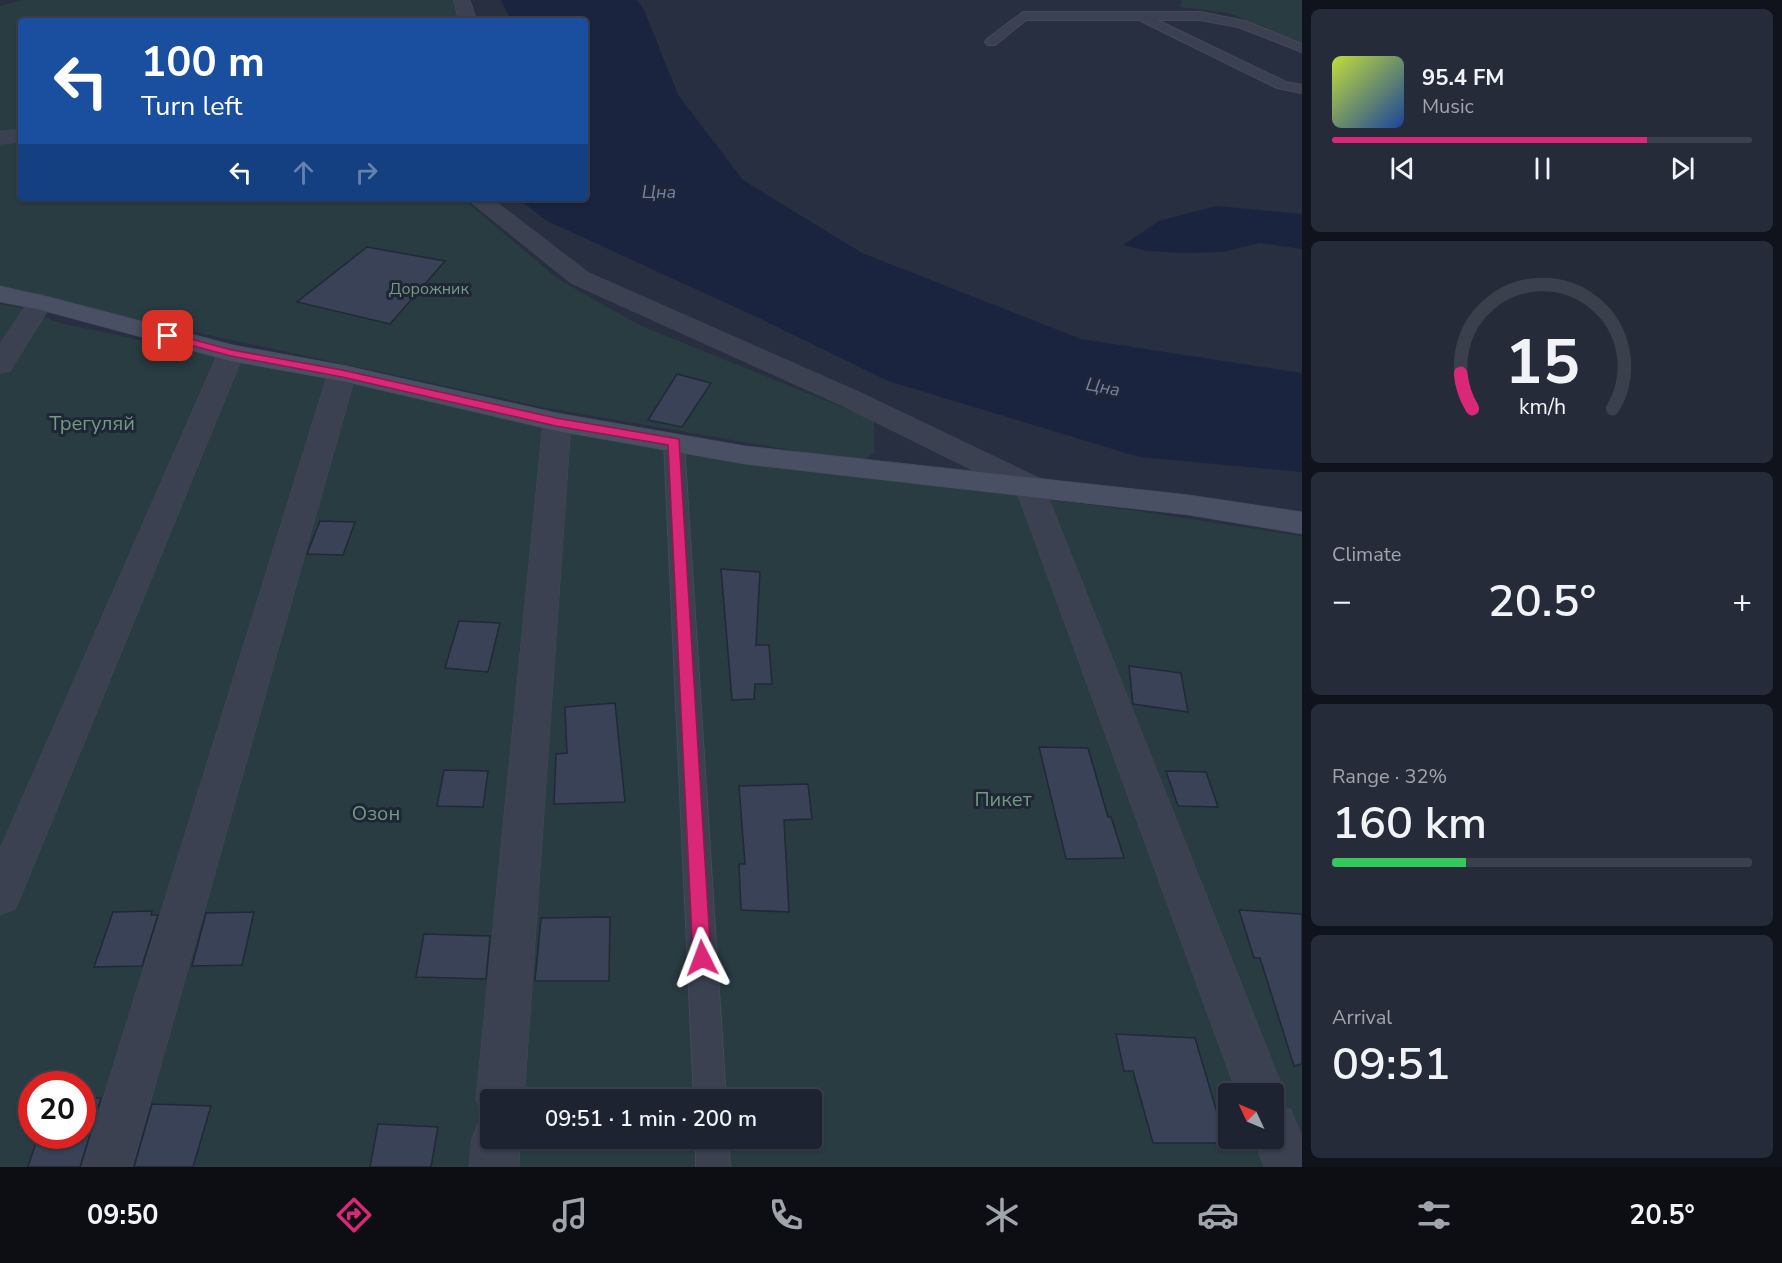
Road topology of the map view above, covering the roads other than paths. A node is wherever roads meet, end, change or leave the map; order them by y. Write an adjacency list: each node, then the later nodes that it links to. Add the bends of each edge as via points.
1 (462, 0): 3 (street)
2 (1140, 16): 4 (lane, via 1023,16); 5 (lane, via 1221,18); 6 (lane, via 1282,85)
3 (467, 18)
4 (991, 42)
5 (1302, 48)
6 (1302, 89)
7 (18, 136): 8 (street)
8 (0, 138)
9 (481, 201): 17 (street, via 580,278 851,399)
10 (0, 294): 11 (street)
11 (40, 302): 12 (street); 13 (street)
12 (231, 353): 14 (street); 19 (street)
13 (0, 365)
14 (342, 373): 15 (street); 26 (street)
15 (556, 422): 16 (street); 21 (street)
16 (674, 442): 17 (street, via 745,455); 22 (lane)
17 (1030, 486): 18 (street); 20 (street)
18 (1302, 524)
19 (0, 896)
20 (1257, 1083)
21 (501, 1089)
22 (709, 1089)
23 (495, 1149): 27 (street)
24 (712, 1149): 28 (lane)
25 (1282, 1149): 29 (street)
26 (107, 1167)
27 (494, 1167)
28 (713, 1167)
29 (1289, 1167)

